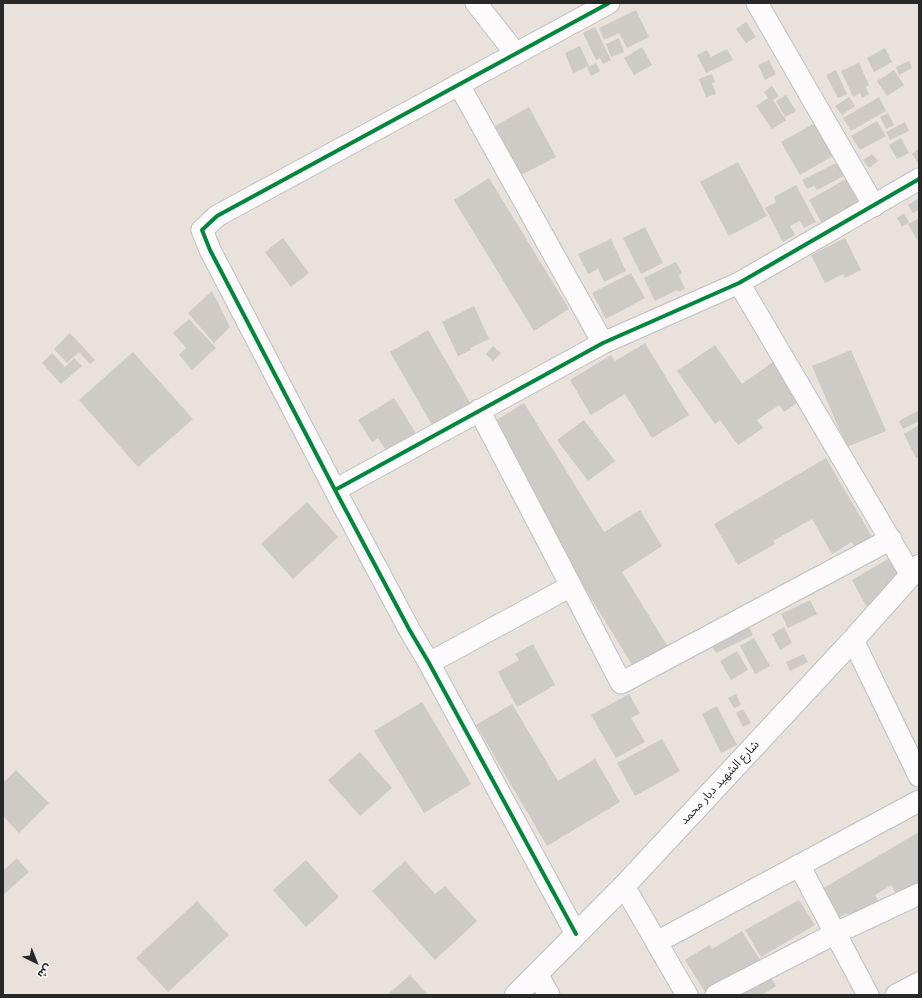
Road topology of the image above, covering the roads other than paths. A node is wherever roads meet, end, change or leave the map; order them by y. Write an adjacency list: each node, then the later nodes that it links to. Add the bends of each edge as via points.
1 (476, 3): 4 (street)
2 (609, 3): 4 (street)
3 (756, 3): 7 (street)
4 (516, 54): 5 (street)
5 (459, 85): 9 (street); 11 (street, via 217,216 202,230)
6 (919, 179): 7 (street)
7 (874, 206): 8 (street)
8 (739, 282): 9 (street); 12 (street)
9 (603, 343): 10 (street)
10 (479, 410): 11 (street); 14 (street)
11 (335, 490): 16 (street)
12 (891, 539): 13 (street); 14 (street, via 621,683)
13 (915, 570): 15 (street, شارع الشهيد دبار محمد)
14 (571, 586): 16 (street)
15 (853, 640): 17 (street); 20 (street, شارع الشهيد دبار محمد)
16 (429, 663): 23 (street)
17 (919, 776)
18 (919, 801): 19 (street)
19 (799, 866): 22 (street); 24 (street)
20 (624, 886): 23 (street, شارع الشهيد دبار محمد); 24 (street)
21 (919, 894): 22 (street)
22 (836, 933): 30 (street); 31 (street)
23 (576, 934): 25 (street, شارع الشهيد دبار محمد)
24 (657, 942): 29 (street)
25 (537, 974): 27 (street, شارع الشهيد دبار محمد); 28 (street)
26 (919, 983): 32 (street)
27 (516, 995)
28 (549, 995)
29 (686, 995)
30 (716, 995)
31 (868, 995)
32 (896, 995)

